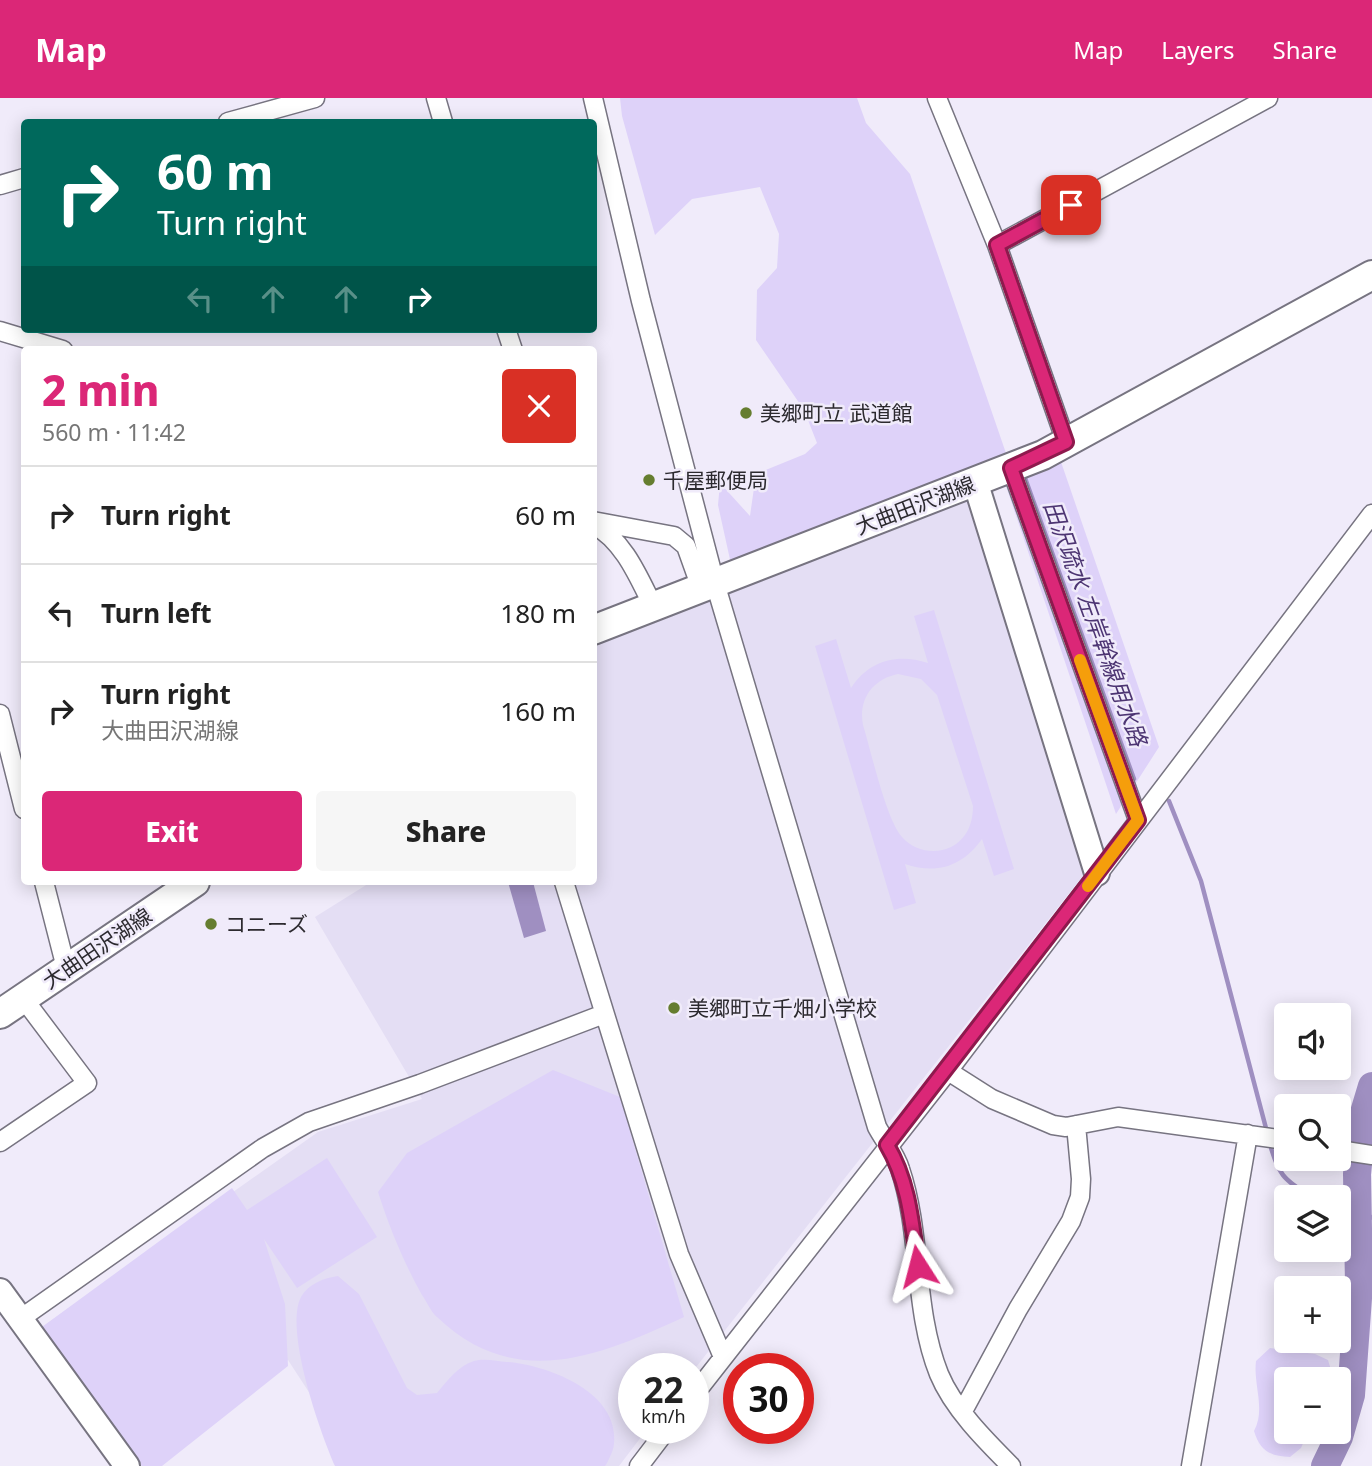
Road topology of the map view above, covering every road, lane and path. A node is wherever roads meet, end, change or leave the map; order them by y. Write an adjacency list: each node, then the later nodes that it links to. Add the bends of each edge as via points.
1 (315, 98): 6 (street)
2 (436, 98): 7 (street)
3 (593, 98): 20 (street)
4 (937, 98): 10 (street)
5 (1268, 98): 10 (street)
6 (239, 119)
7 (442, 119)
8 (21, 179): 9 (street)
9 (0, 185)
10 (997, 245): 14 (street)
11 (1372, 275): 14 (main road, 大曲田沢湖線)
12 (0, 331): 13 (street)
13 (50, 346)
14 (1066, 442): 15 (main road, 大曲田沢湖線)
15 (1011, 468): 16 (main road, 大曲田沢湖線); 25 (street)
16 (975, 481): 20 (main road, 大曲田沢湖線); 26 (street)
17 (1372, 514): 25 (street)
18 (597, 524): 20 (street, via 674,536)
19 (597, 525): 21 (street, via 608,532 633,565)
20 (708, 585): 21 (main road, 大曲田沢湖線); 39 (street, via 877,1127)
21 (653, 607): 22 (main road, 大曲田沢湖線)
22 (597, 628)
23 (0, 714): 24 (street)
24 (21, 797)
25 (1138, 820): 26 (street)
26 (1097, 873): 34 (street)
27 (45, 885): 30 (street)
28 (565, 885): 32 (street)
29 (179, 886): 30 (main road, 大曲田沢湖線)
30 (66, 968): 31 (main road, 大曲田沢湖線)
31 (23, 998): 33 (main road, 大曲田沢湖線); 38 (street, via 87,1083)
32 (604, 1013): 43 (street, via 309,1122 263,1148); 45 (street, via 679,1254)
33 (0, 1014)
34 (948, 1071): 35 (street, via 992,1099 1053,1125); 39 (street)
35 (1076, 1125): 36 (street, via 1118,1117); 47 (street, via 1082,1179 1072,1222)
36 (1248, 1134): 37 (street); 53 (street)
37 (1274, 1137)
38 (0, 1142)
39 (887, 1145): 44 (street); 47 (street, via 900,1166 907,1192 938,1373)
40 (1351, 1152): 41 (street)
41 (1372, 1155)
42 (0, 1292): 43 (street)
43 (20, 1319): 50 (street)
44 (726, 1353)
45 (723, 1357): 46 (street)
46 (709, 1375)
47 (963, 1411): 49 (street)
48 (656, 1444): 51 (street)
49 (992, 1459): 52 (street)
50 (127, 1466)
51 (639, 1466)
52 (1011, 1466)
53 (1191, 1466)

